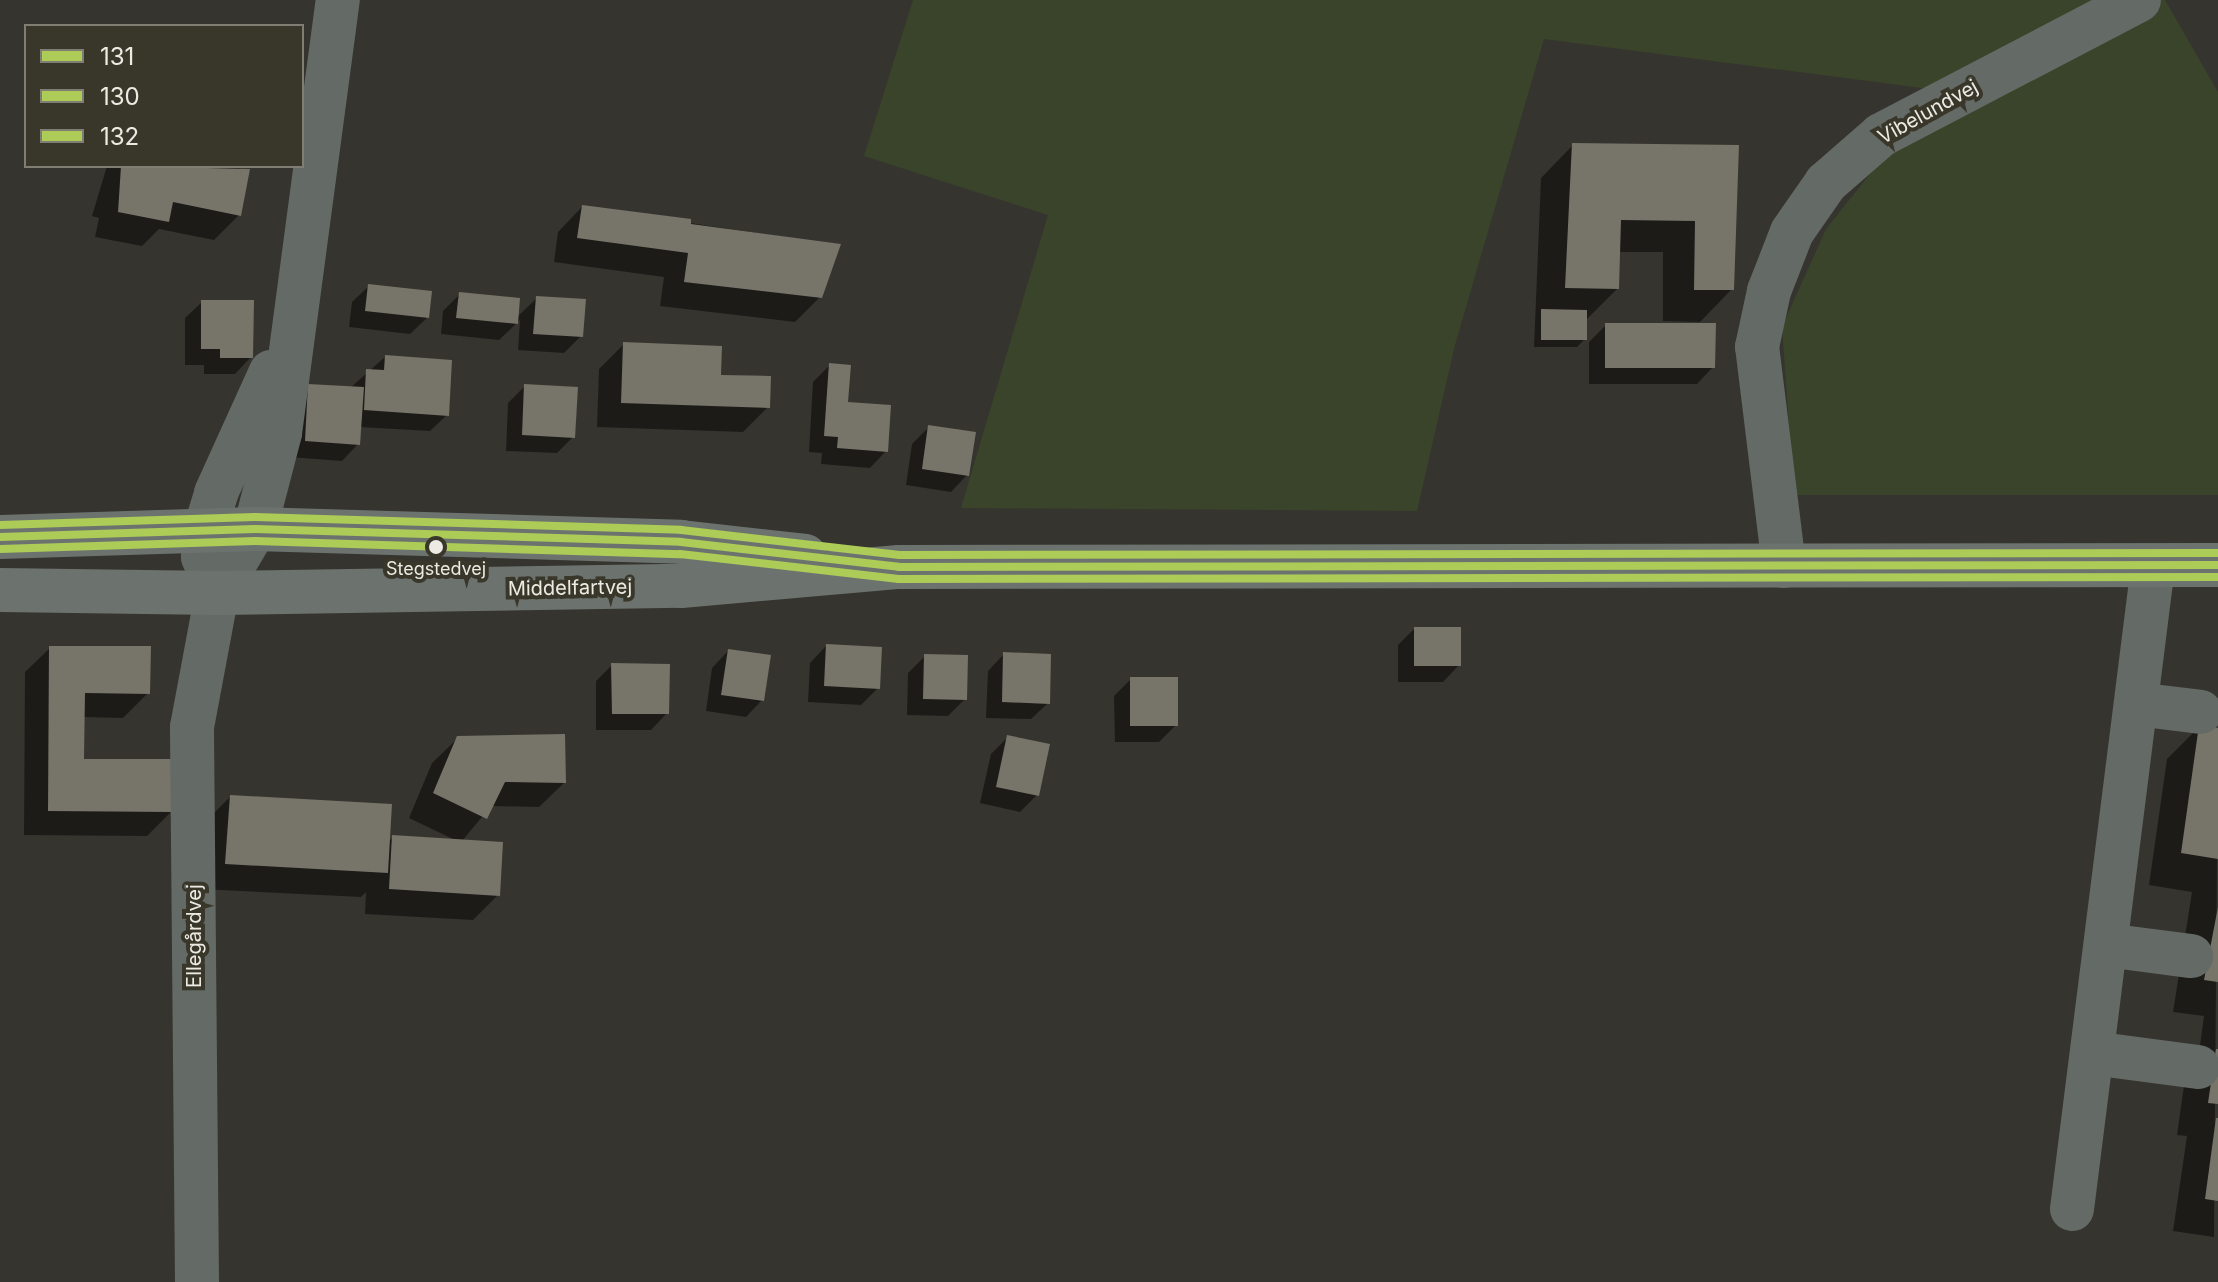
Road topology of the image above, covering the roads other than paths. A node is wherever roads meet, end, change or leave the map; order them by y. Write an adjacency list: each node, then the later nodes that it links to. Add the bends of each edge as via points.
1 (338, 0): 3 (street)
2 (2139, 0): 8 (street, Vibelundvej, via 1881,135 1826,183 1792,232 1769,291 1757,347)
3 (293, 305): 4 (street, via 280,433); 5 (street, via 261,400 216,493)
4 (255, 529): 5 (main road, Middelfartvej); 10 (main road, Middelfartvej, via 681,542); 12 (street)
5 (205, 530): 6 (main road, Middelfartvej); 12 (street, via 203,557)
6 (0, 537)
7 (2218, 565): 9 (main road, Middelfartvej)
8 (1784, 566): 9 (main road, Middelfartvej); 10 (main road, Middelfartvej)
9 (2153, 566): 13 (street)
10 (899, 567): 12 (main road, Middelfartvej, via 681,586)
11 (0, 590): 12 (main road, Middelfartvej)
12 (217, 593): 20 (street, Ellegårdvej, via 192,727)
13 (2136, 704): 14 (street); 15 (street)
14 (2201, 712)
15 (2106, 945): 16 (street); 17 (street)
16 (2191, 956)
17 (2092, 1053): 18 (street); 19 (street)
18 (2198, 1067)
19 (2072, 1209)
20 (197, 1282)

